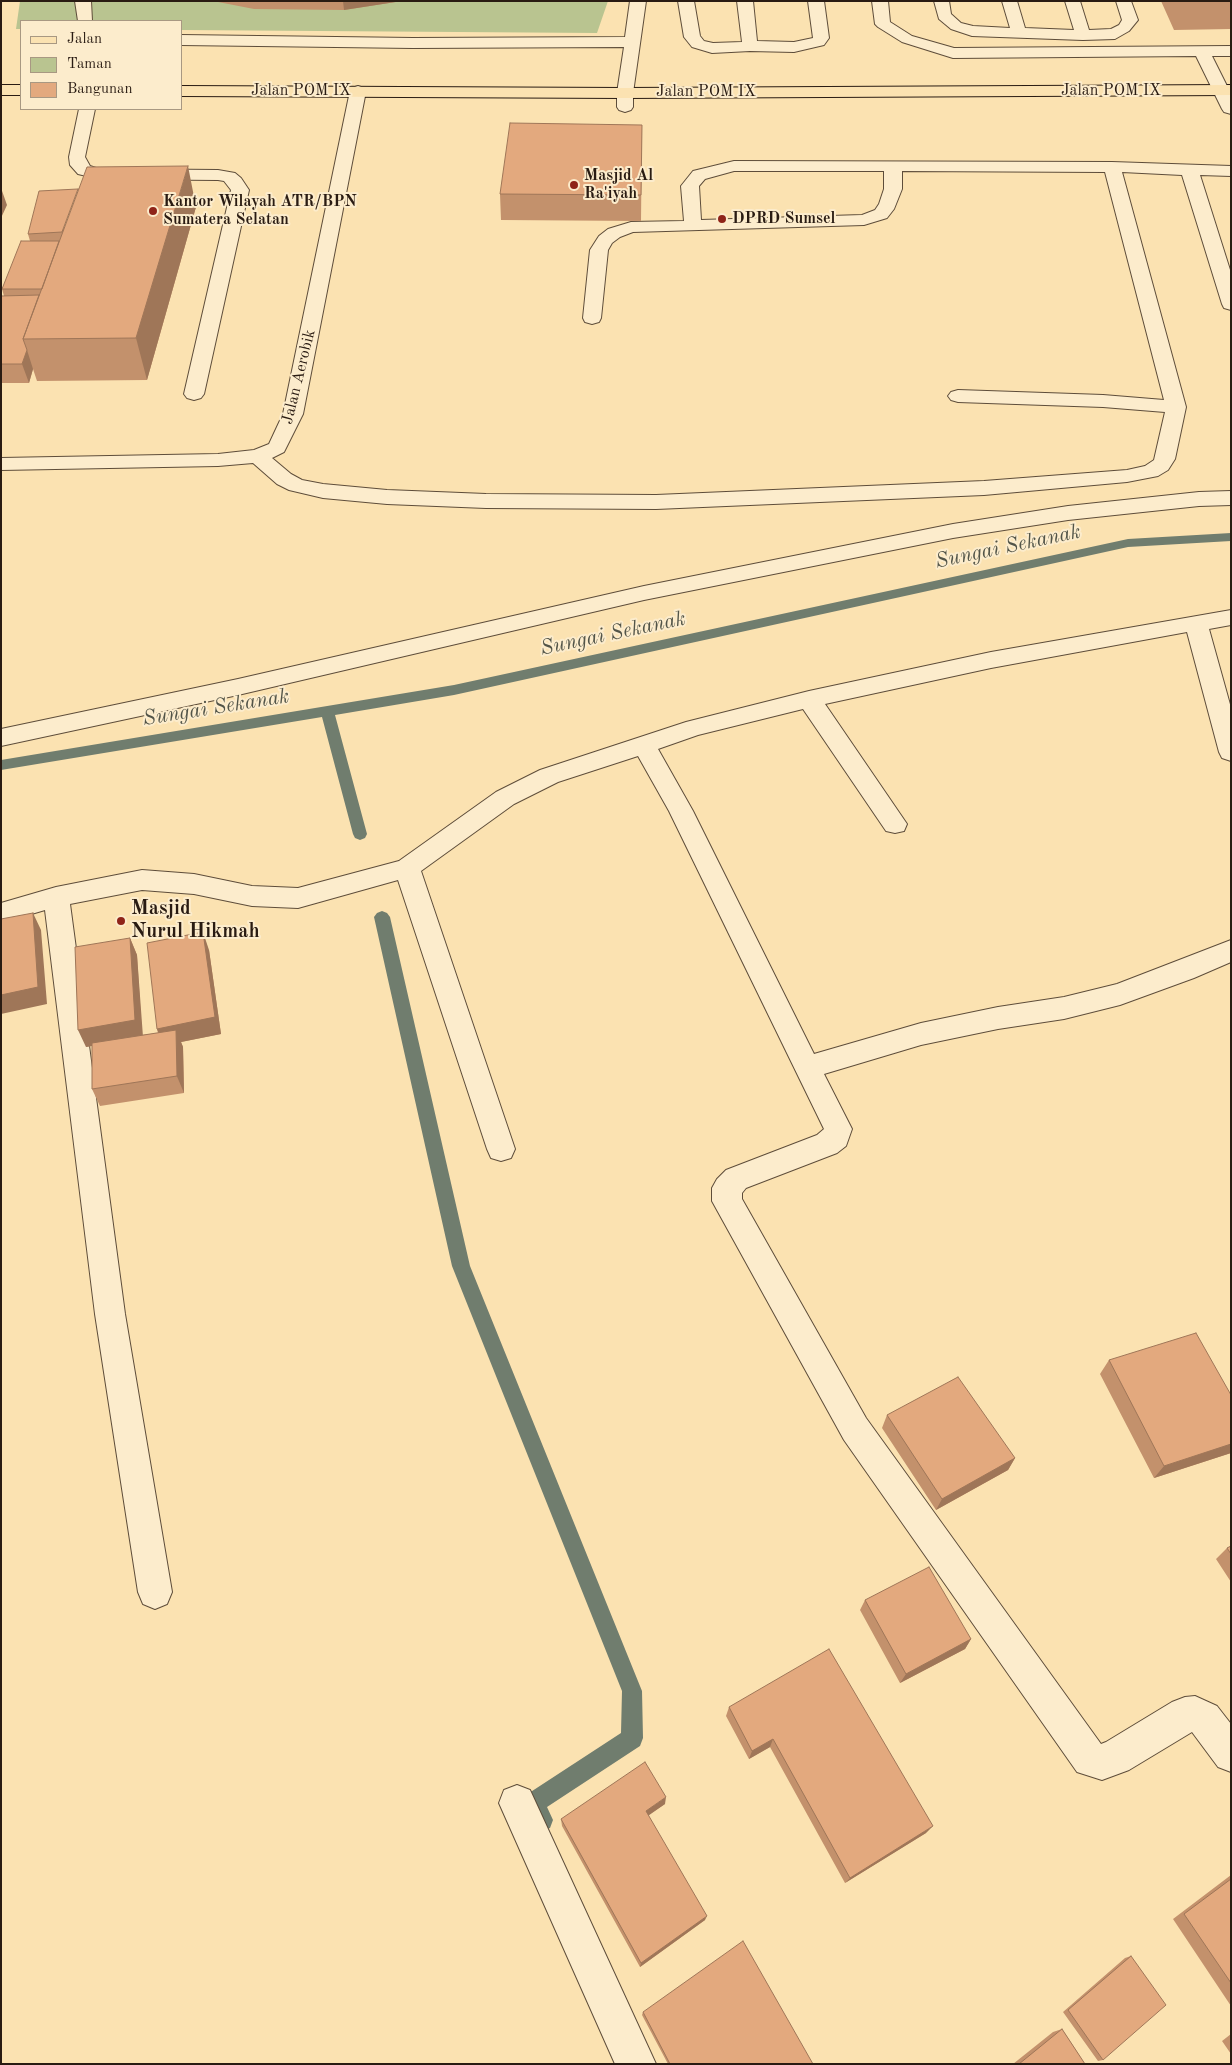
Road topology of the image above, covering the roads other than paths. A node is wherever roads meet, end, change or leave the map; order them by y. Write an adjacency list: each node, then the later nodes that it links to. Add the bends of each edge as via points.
1 (83, 1): 11 (street)
2 (638, 1): 15 (street)
3 (686, 1): 16 (street, via 692,37 698,44 712,48)
4 (745, 1): 16 (street)
5 (816, 1): 16 (street, via 822,38 818,42 794,48)
6 (880, 1): 17 (street, via 883,24 907,39 953,53)
7 (941, 1): 12 (street, via 944,16 956,26 972,31)
8 (1009, 1): 12 (street)
9 (1072, 1): 13 (street)
10 (1123, 1): 13 (street, via 1130,20 1124,28 1115,34)
11 (85, 20)
12 (1019, 34): 13 (street)
13 (1083, 35)
14 (182, 40): 15 (street)
15 (632, 42): 24 (street)
16 (750, 46)
17 (1202, 52): 18 (street); 21 (street)
18 (1231, 52)
19 (1, 90): 20 (main road)
20 (20, 90)
21 (1226, 90): 24 (main road, Jalan POM IX); 28 (street)
22 (182, 91): 23 (main road, Jalan POM IX)
23 (357, 99): 24 (main road, Jalan POM IX); 25 (main road, Jalan POM IX); 40 (street, Jalan Aerobik, via 293,414 277,448)
24 (625, 100): 26 (main road, Jalan POM IX)
25 (182, 106)
26 (874, 108)
27 (1211, 109): 28 (main road)
28 (1231, 109)
29 (87, 110): 37 (street, via 77,157 84,170 99,174 218,175 228,177 240,190)
30 (893, 166): 31 (street); 34 (street, via 893,189 888,205 881,214 864,220); 34 (street, via 734,166 715,170 699,176 690,186)
31 (1112, 168): 32 (street); 39 (street)
32 (1190, 171): 33 (street); 35 (street)
33 (1231, 171)
34 (693, 226): 36 (street, via 632,226 605,240 599,250)
35 (1231, 304)
36 (592, 318)
37 (194, 394)
38 (958, 396): 39 (street)
39 (1176, 407): 40 (street, via 1165,458 1162,465 1151,471 1127,476 984,488 656,502 387,497 296,485 284,479)
40 (258, 456): 41 (street, Jalan Aerobik, via 218,460)
41 (1, 464)
42 (1231, 498): 46 (street, via 1068,513 953,531 644,593)
43 (1231, 617): 44 (street)
44 (1196, 623): 45 (street, via 991,660); 48 (street)
45 (809, 699): 47 (street, via 694,728); 49 (street)
46 (1, 738)
47 (644, 745): 50 (street, via 549,776 505,798); 54 (street, via 682,811 751,956)
48 (1231, 752)
49 (896, 824)
50 (407, 868): 51 (street, via 298,898 252,896 194,884 142,880); 55 (street)
51 (56, 897): 52 (street); 56 (street, via 110,1314)
52 (1, 913)
53 (1231, 950): 54 (street, via 1120,994 1064,1008 921,1034)
54 (809, 1067): 57 (street, via 838,1128 836,1137 827,1144 736,1179 727,1188 727,1201 855,1429 1090,1759 1102,1762 1116,1757 1185,1715 1195,1714 1204,1719)
55 (501, 1149)
56 (155, 1592)
57 (1231, 1754)
58 (517, 1803): 59 (street)
59 (636, 2064)

